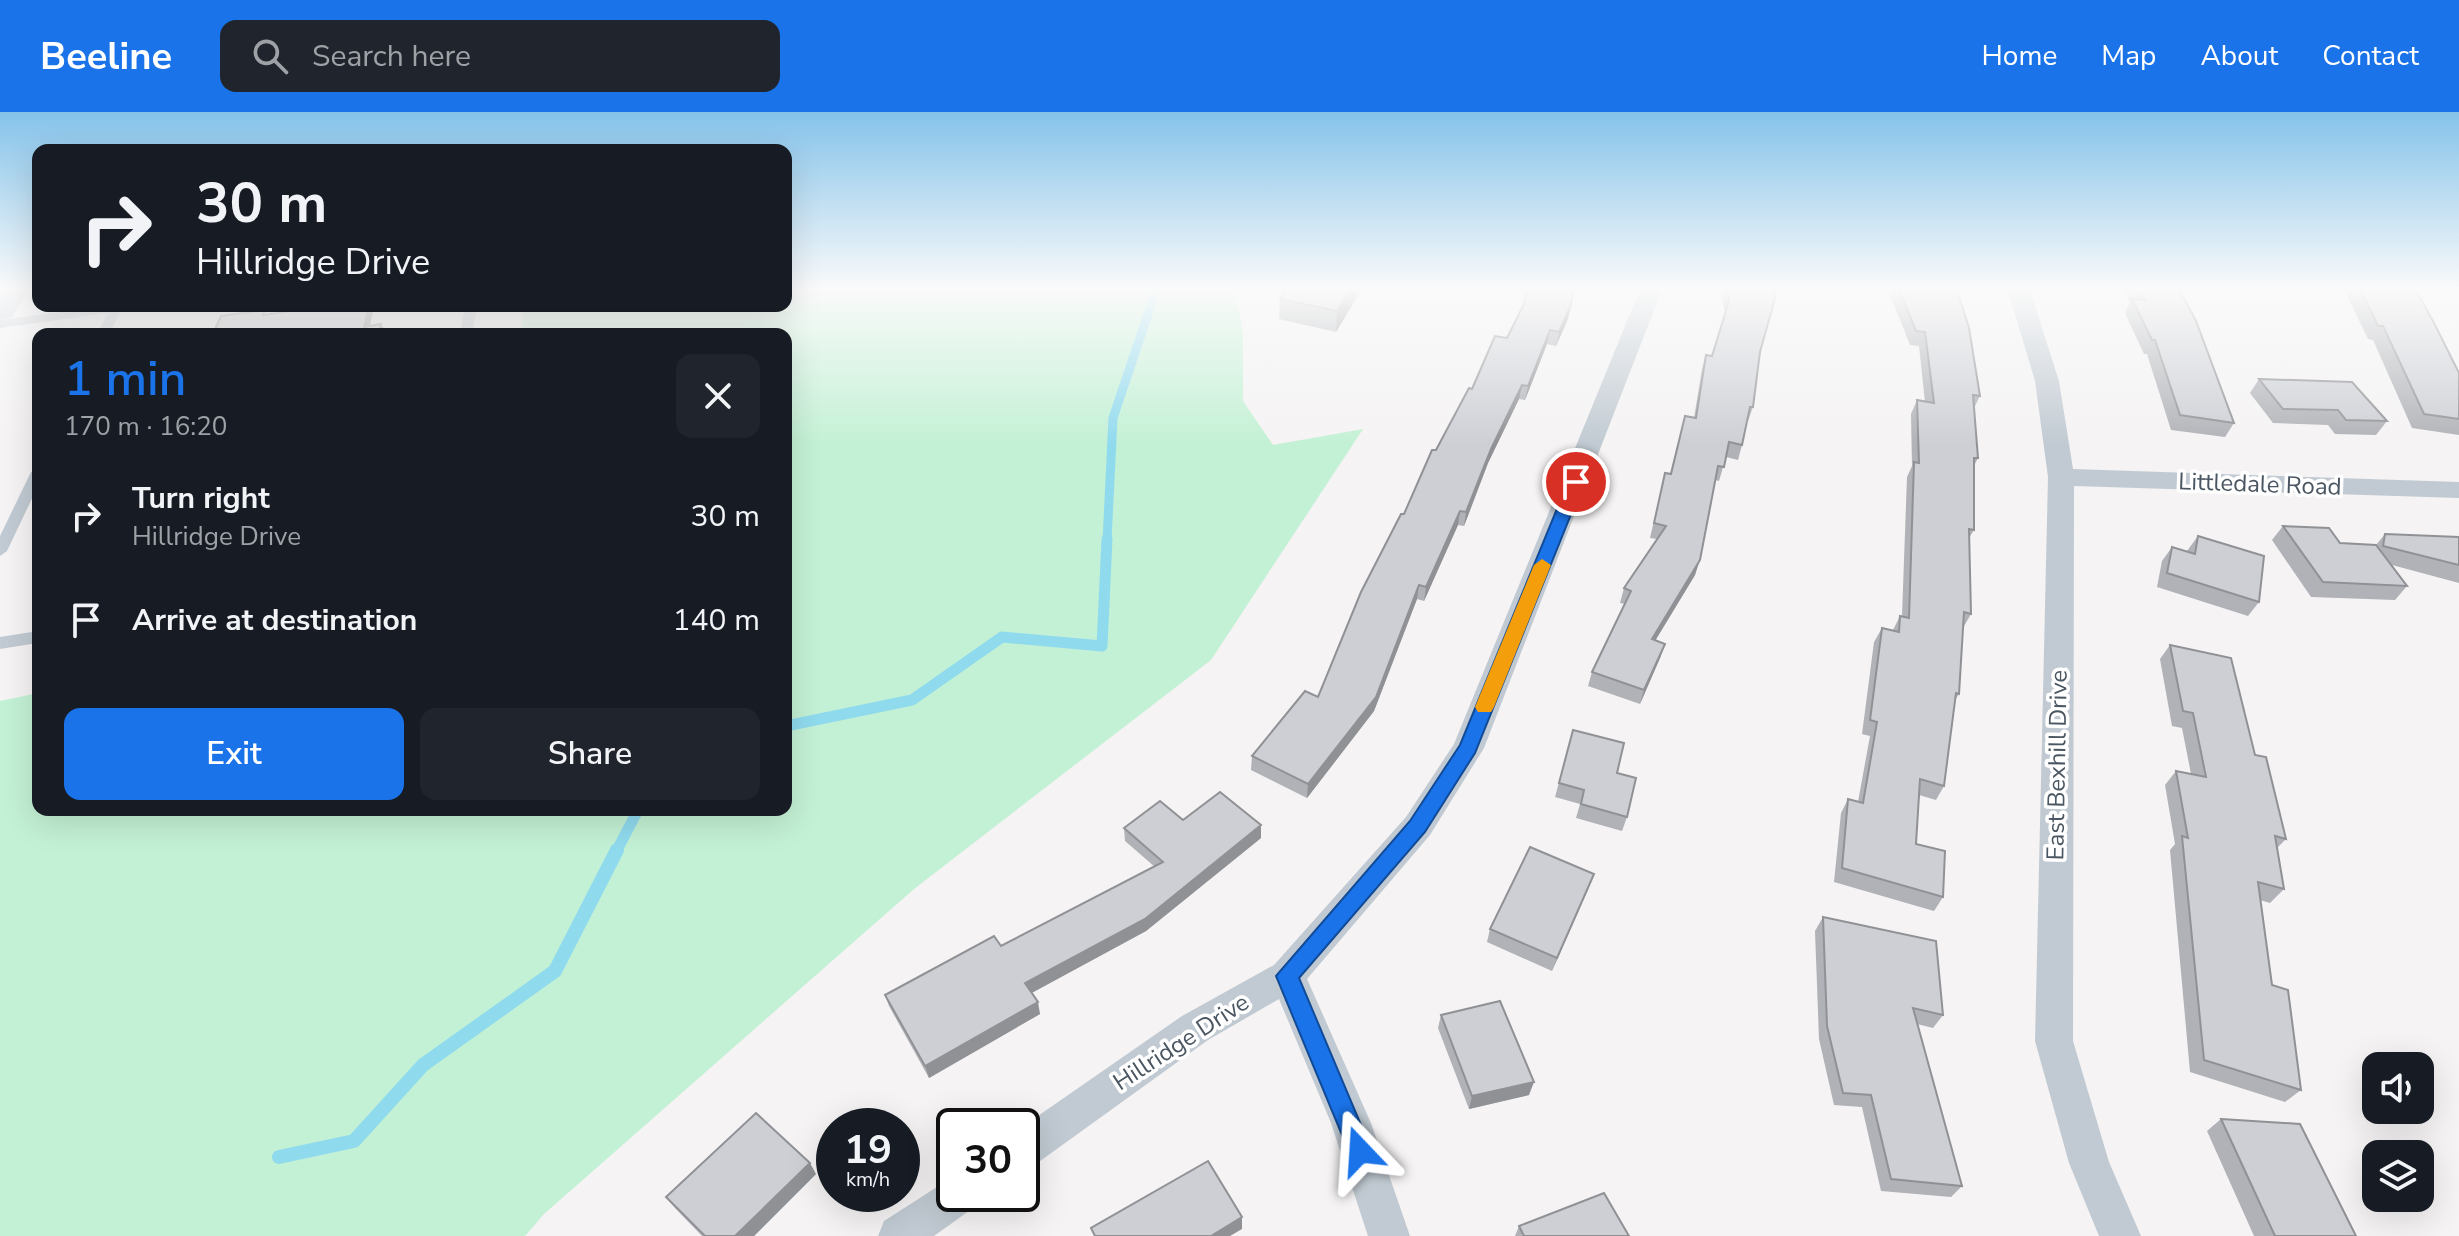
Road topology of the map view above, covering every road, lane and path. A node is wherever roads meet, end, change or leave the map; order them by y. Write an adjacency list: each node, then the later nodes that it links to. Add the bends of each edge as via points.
1 (1631, 339): 9 (street, Hillridge Drive, via 1468,748 1418,826)
2 (2034, 339): 3 (street, East Bexhill Drive, via 2047,381)
3 (2061, 477): 5 (street, Littledale Road); 14 (street, East Bexhill Drive, via 2054,1041 2089,1163)
4 (32, 484): 6 (lane)
5 (2459, 490)
6 (0, 551)
7 (32, 638): 8 (lane)
8 (0, 643)
9 (1287, 976): 10 (street, Hillridge Drive, via 1195,1028); 13 (street, via 1351,1123)
10 (1040, 1137)
11 (936, 1210): 12 (street)
12 (899, 1236)
13 (1389, 1236)
14 (2120, 1236)

